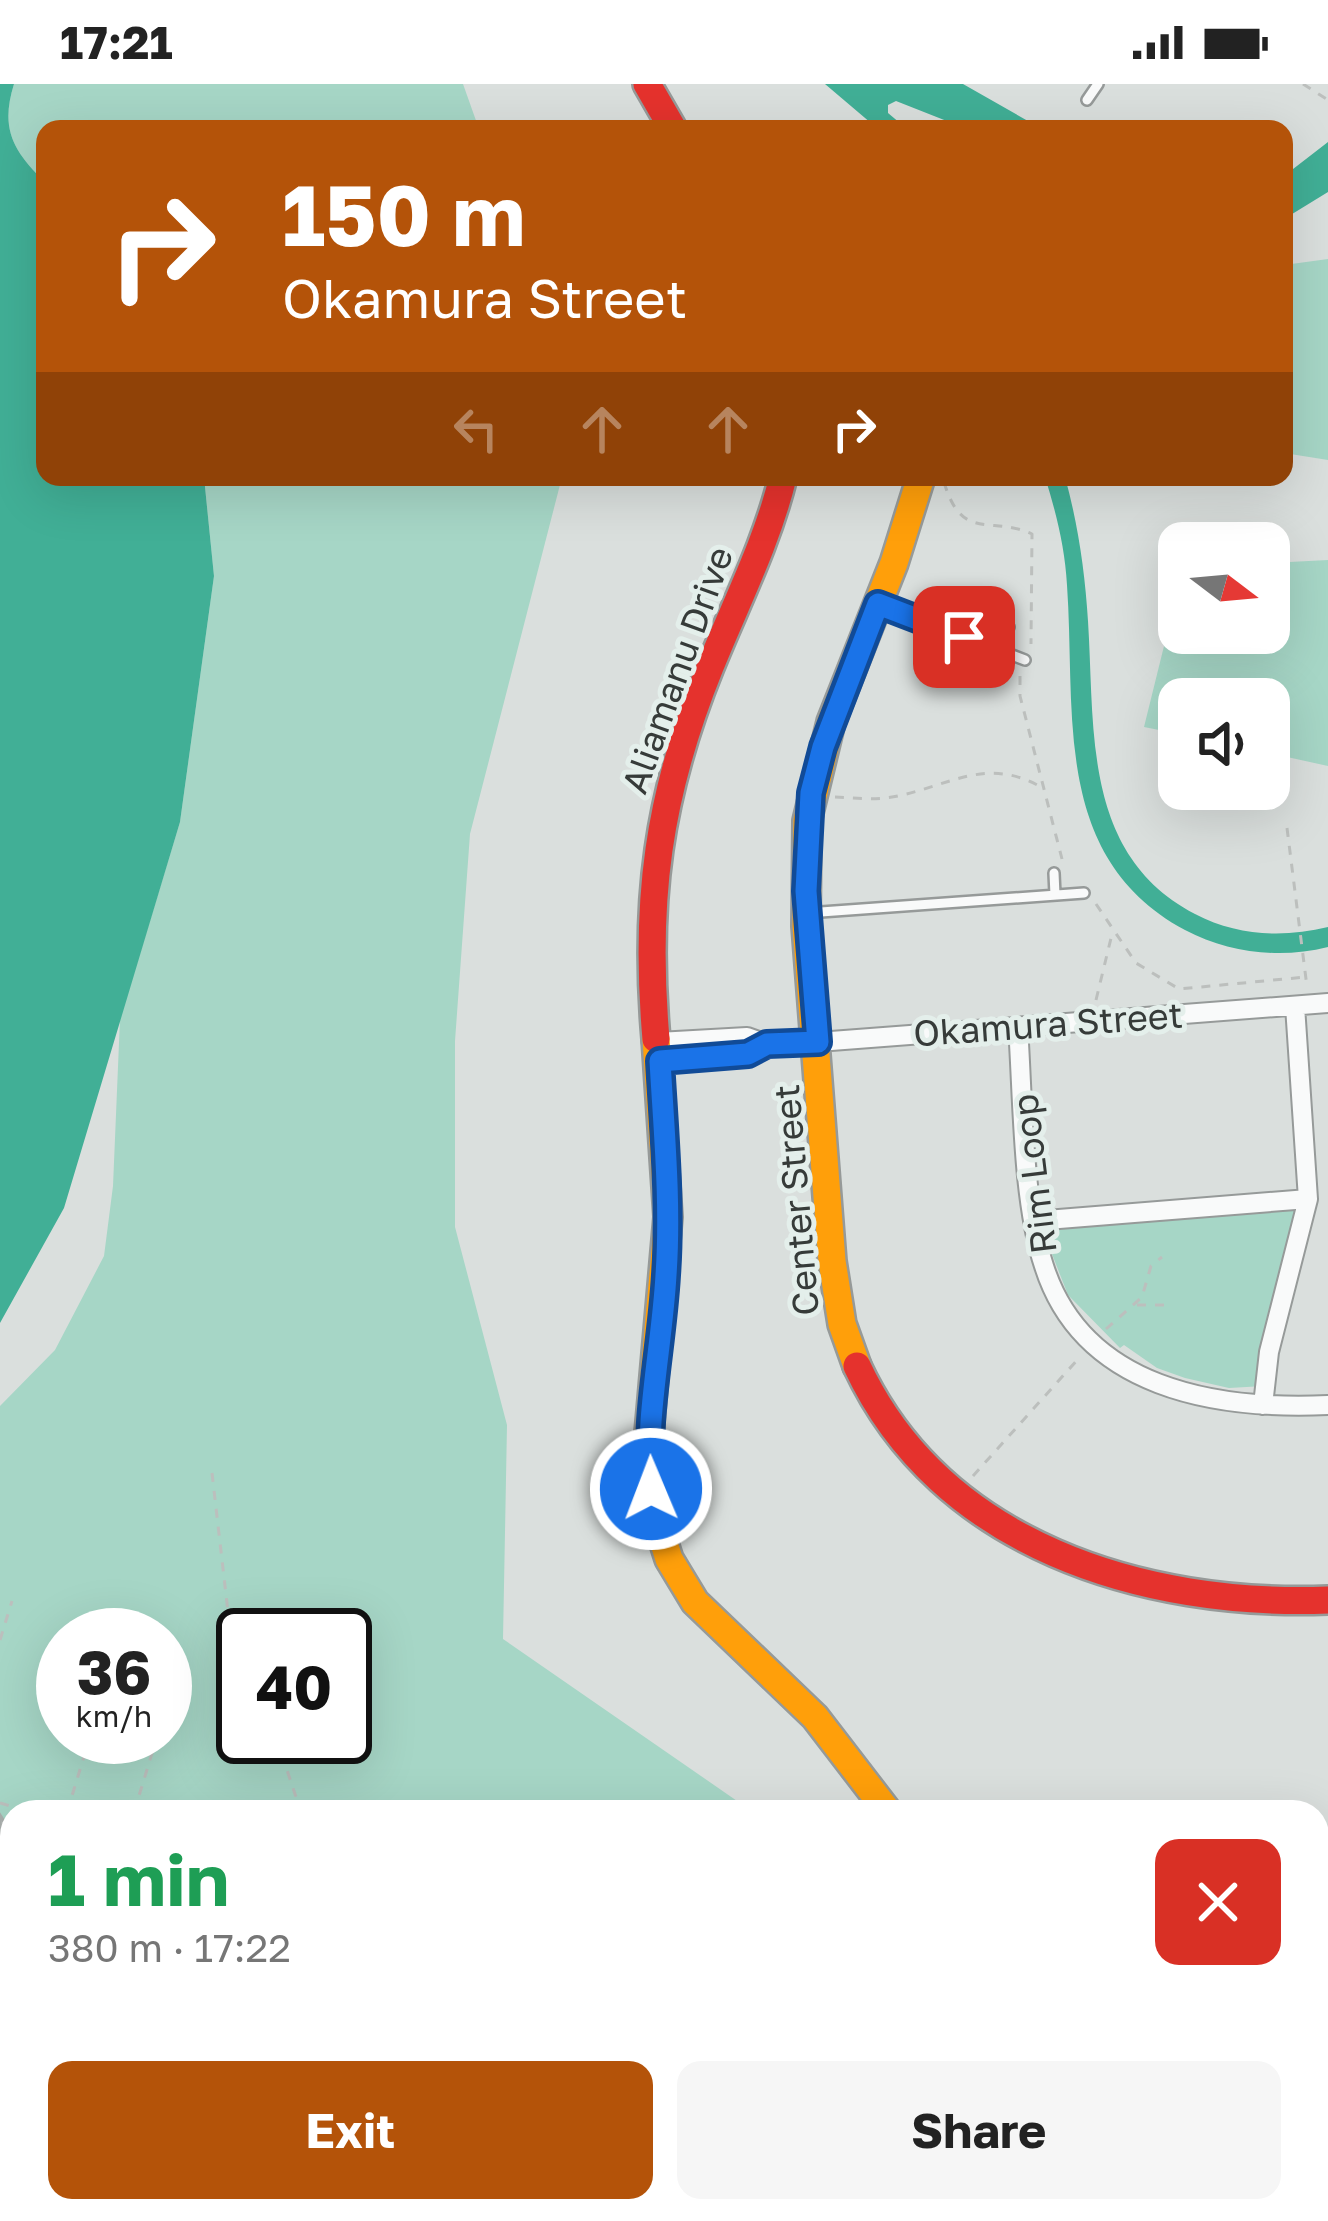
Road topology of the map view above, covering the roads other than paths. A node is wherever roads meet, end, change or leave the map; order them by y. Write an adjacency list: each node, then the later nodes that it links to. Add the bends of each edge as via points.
1 (647, 84): 4 (street)
2 (1098, 84): 3 (lane)
3 (1088, 100)
4 (668, 120)
5 (781, 486): 19 (street, Aliamanu Drive, via 684,736 661,819 650,941)
6 (918, 486): 7 (street, Center Street)
7 (878, 604): 9 (lane); 14 (street, Center Street, via 816,771)
8 (1009, 627): 9 (lane)
9 (999, 650): 10 (lane)
10 (1025, 660)
11 (1054, 872): 13 (lane)
12 (1084, 893): 13 (lane)
13 (1055, 895): 14 (lane)
14 (808, 913): 18 (street, Center Street)
15 (1302, 998): 16 (street, Okamura Street); 17 (street, Okamura Street); 20 (street)
16 (1328, 1003)
17 (1018, 1027): 18 (street, Okamura Street); 21 (street, Rim Loop)
18 (818, 1042): 19 (street, Okamura Street, via 767,1044 748,1054); 24 (street, Center Street, via 844,1330 870,1396 916,1455 1004,1524 1134,1584 1232,1602)
19 (659, 1051): 25 (street, Aliamanu Drive, via 668,1213 648,1457 660,1532 697,1604 802,1704)
20 (1308, 1199): 21 (street); 22 (street)
21 (1034, 1221): 22 (street, Rim Loop, via 1051,1285 1092,1345 1182,1394)
22 (1263, 1405): 23 (street, Rim Loop)
23 (1328, 1405)
24 (1328, 1600)
25 (878, 1800)

